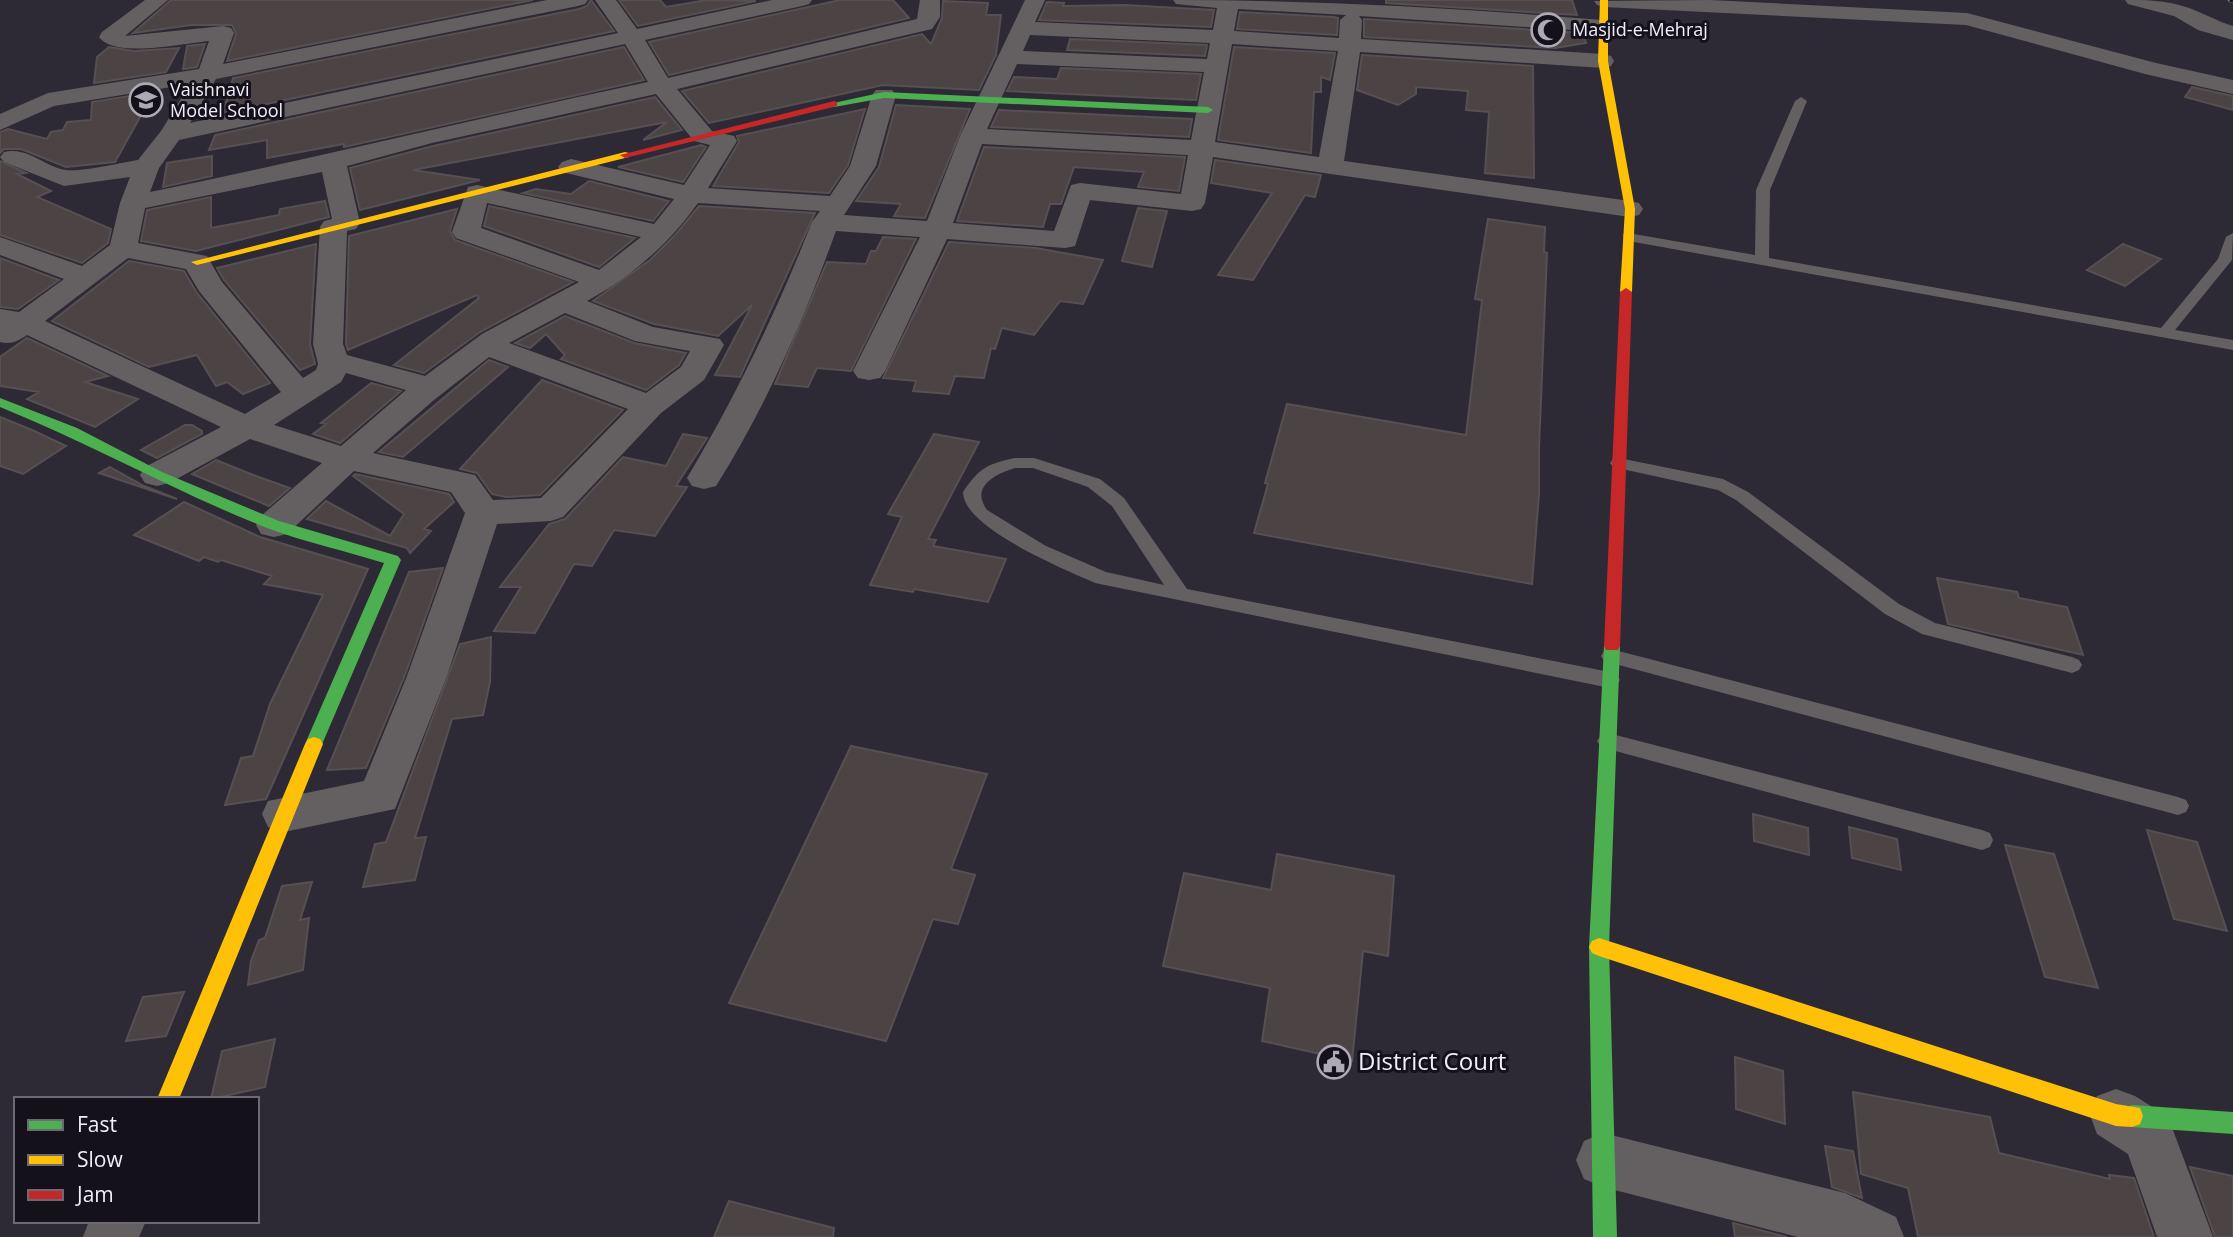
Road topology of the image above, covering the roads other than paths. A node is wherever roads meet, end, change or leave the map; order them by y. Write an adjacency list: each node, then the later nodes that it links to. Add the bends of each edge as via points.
1 (158, 0): 25 (street, via 110,37 122,43 222,33)
2 (578, 0): 25 (street)
3 (605, 0): 19 (street)
4 (802, 0): 19 (street)
5 (930, 0): 26 (street, via 924,24)
6 (1035, 0): 17 (street)
7 (1183, 0): 11 (street)
8 (1604, 0): 13 (street); 16 (street)
9 (1911, 0): 15 (street)
10 (2135, 0): 18 (street)
11 (1228, 1): 12 (street); 20 (street)
12 (1352, 4): 14 (street); 21 (street)
13 (1750, 5): 15 (street)
14 (1467, 7): 16 (street)
15 (1967, 19): 27 (street)
16 (1602, 26): 23 (street)
17 (1021, 28): 20 (street); 22 (street)
18 (2233, 33)
19 (632, 37): 26 (street); 33 (street)
20 (1222, 37): 21 (street); 24 (street)
21 (1350, 45): 23 (street); 39 (street)
22 (1010, 57): 24 (street); 29 (street)
23 (1603, 61): 45 (street)
24 (1216, 66): 31 (street)
25 (208, 74): 32 (street, via 48,100); 33 (street)
26 (662, 86): 34 (street); 38 (street, via 428,136)
27 (2233, 87)
28 (884, 95): 29 (street); 34 (street); 46 (street, via 863,166)
29 (988, 98): 31 (street); 35 (street)
30 (1801, 101): 54 (lane, via 1763,190)
31 (1208, 110): 36 (street)
32 (0, 123)
33 (171, 134): 40 (street)
34 (703, 136): 41 (street); 43 (street, via 725,141)
35 (972, 136): 36 (street); 48 (street)
36 (1202, 148): 39 (street); 48 (street, via 1192,203 1080,191 1065,240)
37 (13, 157): 40 (street, via 64,178)
38 (333, 162): 44 (street); 47 (street)
39 (1329, 166): 45 (street)
40 (146, 167): 44 (street)
41 (571, 167): 42 (street); 43 (street)
42 (477, 193): 47 (street); 49 (street); 57 (street, via 466,232)
43 (693, 195): 46 (street); 49 (street)
44 (133, 203): 53 (street)
45 (1630, 209): 50 (street)
46 (832, 213): 48 (street); 73 (street, via 797,298)
47 (340, 225): 55 (street); 63 (street, via 328,344)
48 (937, 231): 64 (street)
49 (660, 233): 57 (street)
50 (1628, 237): 54 (lane); 71 (street)
51 (2233, 237): 60 (lane, via 2225,260)
52 (0, 245): 56 (street)
53 (123, 249): 55 (street); 56 (street)
54 (1762, 260): 60 (lane)
55 (197, 262): 66 (street, via 209,285)
56 (86, 277): 59 (street)
57 (601, 280): 58 (street)
58 (564, 302): 61 (street); 68 (street, via 646,335 709,345 693,373)
59 (8, 327): 69 (street)
60 (2165, 333): 62 (lane)
61 (486, 345): 65 (street); 68 (street)
62 (2233, 345)
63 (334, 364): 65 (street, via 353,364); 66 (street, via 330,375)
64 (869, 371)
65 (429, 387): 70 (street)
66 (300, 395): 69 (street)
67 (0, 402): 72 (street, via 72,431)
68 (650, 406): 74 (street, via 551,509)
69 (247, 427): 70 (street); 72 (street)
70 (347, 459): 74 (street, via 463,483); 75 (street)
71 (1619, 463): 77 (street); 78 (lane, via 1723,485 1892,609 1929,629)
72 (156, 475): 75 (street)
73 (704, 478)
74 (483, 513): 82 (street, via 380,796)
75 (274, 525): 82 (street, via 393,560)
76 (1181, 595): 76 (lane, via 1102,578 1070,565 981,514 972,502 972,492 995,468 1015,463 1034,463 1094,483 1118,502); 79 (lane)
77 (1611, 656): 79 (street); 81 (lane)
78 (2072, 665)
79 (1610, 680): 80 (street)
80 (1608, 741): 83 (lane); 84 (street)
81 (2178, 806)
82 (284, 814): 85 (street)
83 (1982, 840)
84 (1599, 947): 86 (street); 88 (street)
85 (169, 1097)
86 (2116, 1115): 87 (street); 91 (street, via 2149,1136)
87 (2233, 1124)
88 (1603, 1160): 89 (street); 90 (street, via 1845,1221)
89 (1605, 1237)
90 (1876, 1237)
91 (2185, 1237)

